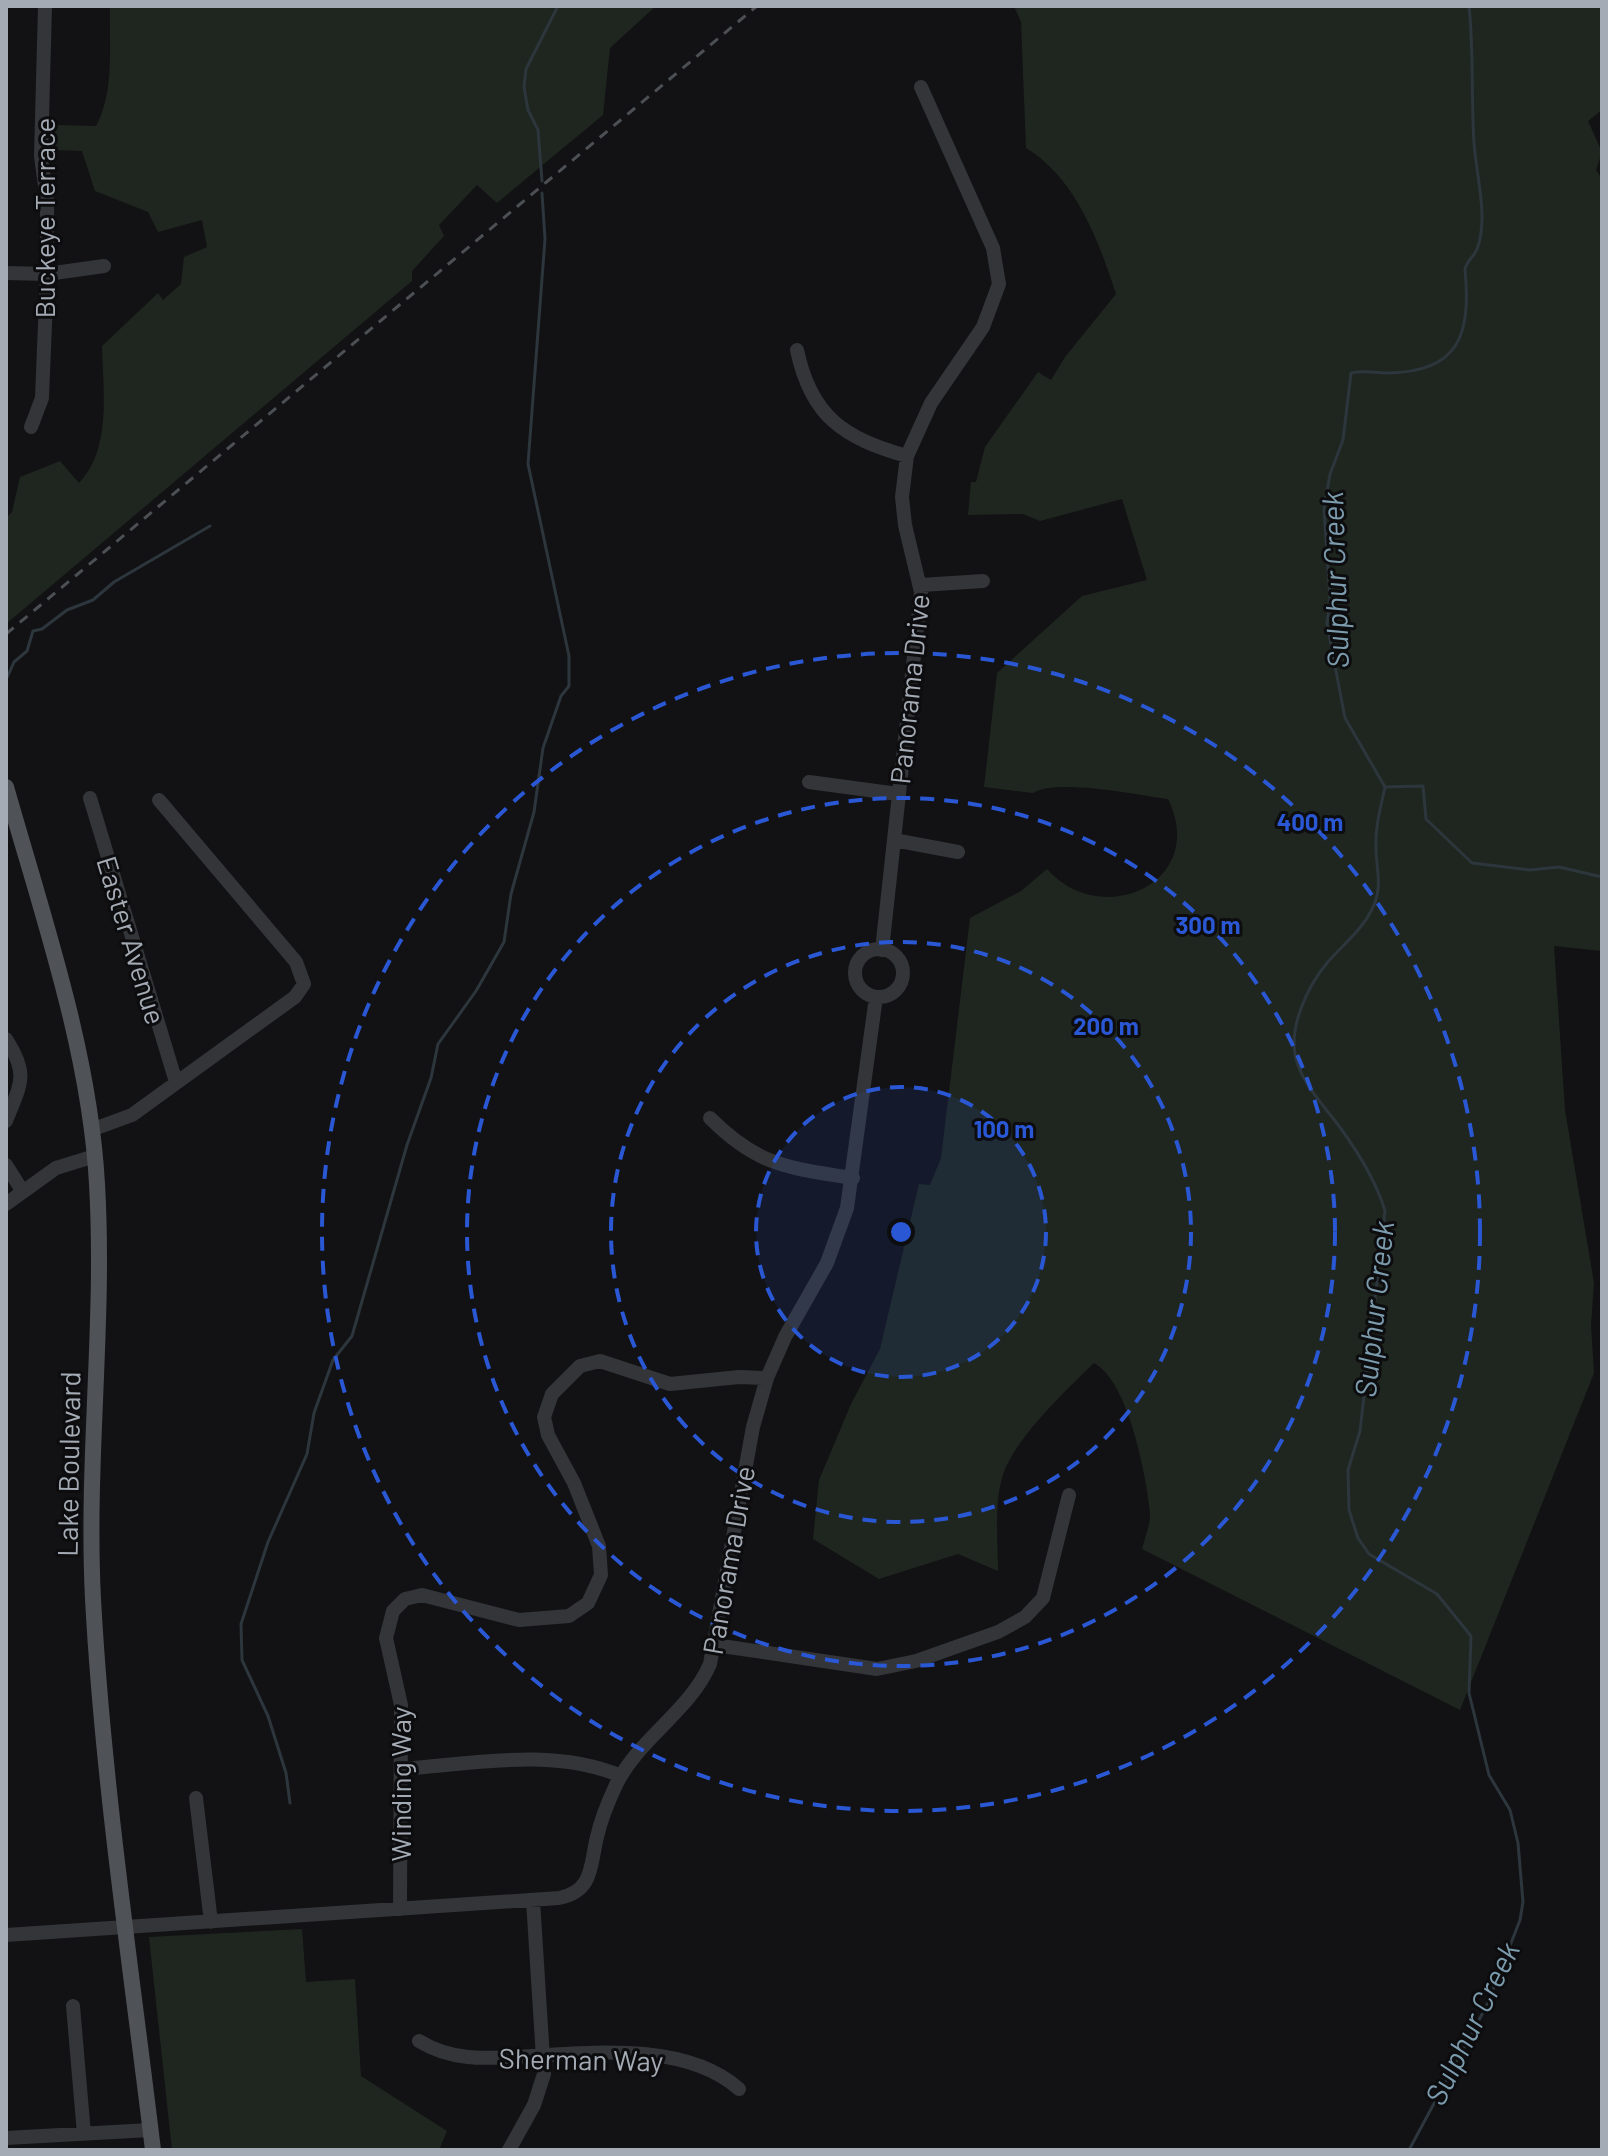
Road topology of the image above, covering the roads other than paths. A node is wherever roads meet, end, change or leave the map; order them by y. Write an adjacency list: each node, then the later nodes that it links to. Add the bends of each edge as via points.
1 (45, 6): 5 (street, Buckeye Terrace, via 41,156)
2 (921, 87): 8 (street, Panorama Drive, via 993,248 999,284 983,327 931,403)
3 (104, 266): 5 (street)
4 (6, 273): 5 (street)
5 (47, 274): 7 (street, Buckeye Terrace, via 42,398)
6 (797, 350): 8 (street, via 806,383 828,418 852,436)
7 (31, 427)
8 (907, 456): 10 (street, Panorama Drive, via 905,525)
9 (983, 581): 10 (street)
10 (921, 585): 13 (street, Panorama Drive)
11 (809, 782): 13 (street)
12 (6, 787): 24 (main road, Lake Boulevard, via 59,977)
13 (898, 794): 16 (street, Panorama Drive)
14 (90, 798): 21 (street, Easter Avenue)
15 (159, 800): 21 (street, via 296,962 304,984 295,997)
16 (894, 840): 17 (street); 18 (street, Panorama Drive)
17 (958, 852)
18 (882, 950): 19 (street, via 866,953 855,972 863,991); 19 (street, via 900,961 903,976 896,990)
19 (876, 997): 27 (street, Panorama Drive)
20 (6, 1039): 23 (street, via 20,1061 22,1076)
21 (176, 1082): 24 (street, via 127,1118)
22 (710, 1118): 27 (street, via 739,1145 769,1162)
23 (6, 1121)
24 (91, 1130): 25 (main road, Lake Boulevard)
25 (95, 1156): 28 (street, via 56,1168); 39 (main road, Lake Boulevard, via 100,1245 93,1597)
26 (6, 1165): 28 (street)
27 (853, 1178): 30 (street, Panorama Drive, via 838,1239)
28 (23, 1192): 29 (street)
29 (6, 1204)
30 (767, 1378): 32 (street, Panorama Drive, via 753,1427); 33 (street, Winding Way, via 670,1384 593,1361 575,1369 556,1388 544,1417 599,1546 602,1567 596,1590 575,1613 546,1620 500,1617 426,1595 399,1603 386,1638 401,1705)
31 (1069, 1495): 32 (street, via 1043,1598 1025,1617 998,1632 877,1669)
32 (715, 1645): 34 (street, Panorama Drive, via 704,1676)
33 (401, 1769): 34 (street, via 555,1760 587,1763); 37 (street, Winding Way)
34 (621, 1776): 36 (street, Panorama Drive, via 602,1817 587,1882 573,1894)
35 (196, 1798): 38 (street)
36 (533, 1900): 37 (street, Panorama Drive); 43 (street)
37 (400, 1909): 38 (street, Panorama Drive)
38 (211, 1922): 39 (street, Panorama Drive)
39 (127, 1929): 40 (street, Panorama Drive); 45 (main road, Lake Boulevard)
40 (6, 1935)
41 (73, 2006): 46 (street)
42 (419, 2041): 43 (street, Sherman Way, via 440,2053 469,2059)
43 (545, 2055): 44 (street, Sherman Way, via 680,2060); 49 (street, via 537,2098)
44 (739, 2089)
45 (150, 2130): 46 (street); 48 (main road, Lake Boulevard)
46 (84, 2134): 47 (street)
47 (6, 2138)
48 (153, 2150)
49 (509, 2150)

